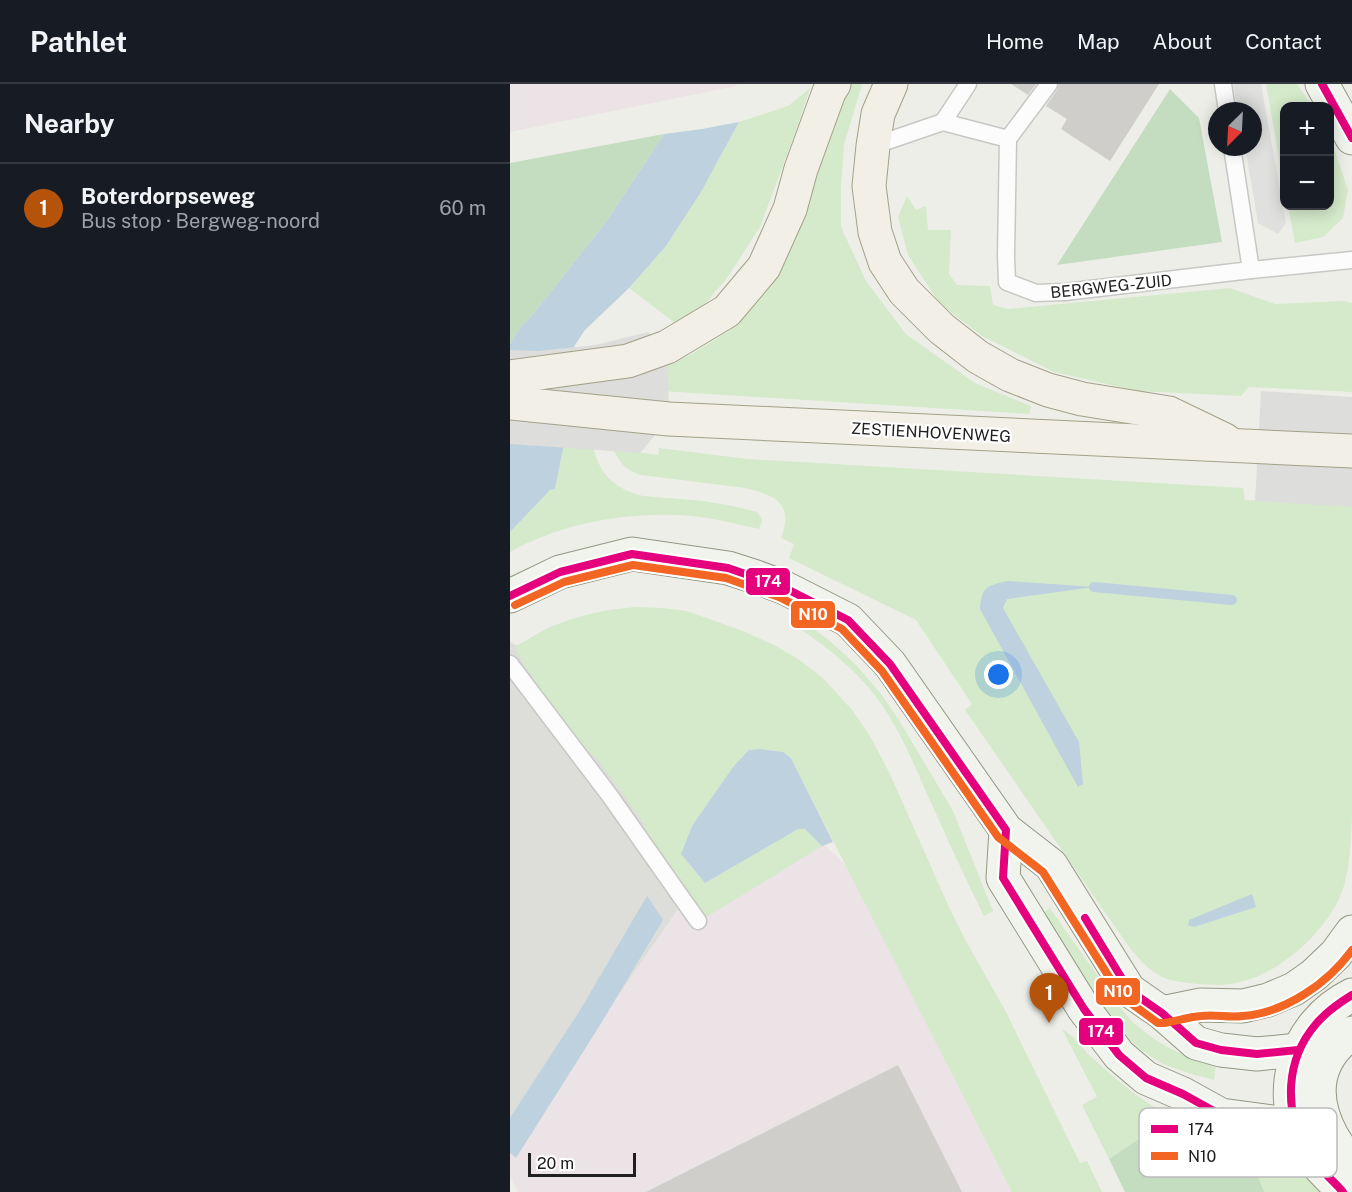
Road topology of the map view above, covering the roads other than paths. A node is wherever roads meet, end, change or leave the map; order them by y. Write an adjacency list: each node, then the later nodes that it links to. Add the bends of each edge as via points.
1 (834, 84): 15 (main road, via 790,208 764,267 727,311 668,347 628,361)
2 (891, 84): 11 (main road, via 878,114)
3 (968, 84): 8 (lane)
4 (1049, 84): 10 (lane)
5 (1223, 84): 7 (lane)
6 (1322, 84): 9 (street)
7 (1226, 102)
8 (943, 122): 10 (lane); 11 (lane)
9 (1352, 138)
10 (1008, 139): 14 (lane, BERGWEG-ZUID, via 1007,282 1036,293 1065,292)
11 (873, 146): 17 (main road, via 869,186 875,232 885,262 904,291 942,329 978,357 1048,390 1169,413)
12 (1233, 156): 14 (lane)
13 (1352, 260): 14 (lane, BERGWEG-ZUID)
14 (1251, 270)
15 (510, 377)
16 (510, 403): 17 (main road, ZESTIENHOVENWEG, via 669,419)
17 (1249, 447): 18 (main road, ZESTIENHOVENWEG)
18 (1352, 451)
19 (510, 596): 21 (street, via 560,572 632,554 728,568 783,587 848,620 890,664)
20 (510, 664): 22 (lane)
21 (1006, 830): 25 (street, via 1051,865 1129,990); 28 (street, via 1003,878 1084,1009 1119,1055 1146,1078 1183,1094 1222,1093)
22 (698, 921)
23 (1352, 932): 25 (street, via 1314,975 1294,989 1243,1006 1201,1005)
24 (1352, 995): 27 (street, via 1329,1009)
25 (1162, 1013): 27 (street, via 1196,1043 1221,1050 1257,1054)
26 (1352, 1033): 30 (street, via 1330,1054 1319,1078 1318,1096)
27 (1298, 1050): 29 (street, via 1292,1070)
28 (1293, 1108)
29 (1302, 1108)
30 (1304, 1108)
31 (1337, 1144): 32 (street)
32 (1352, 1162)
33 (1329, 1177): 34 (street)
34 (1343, 1192)

